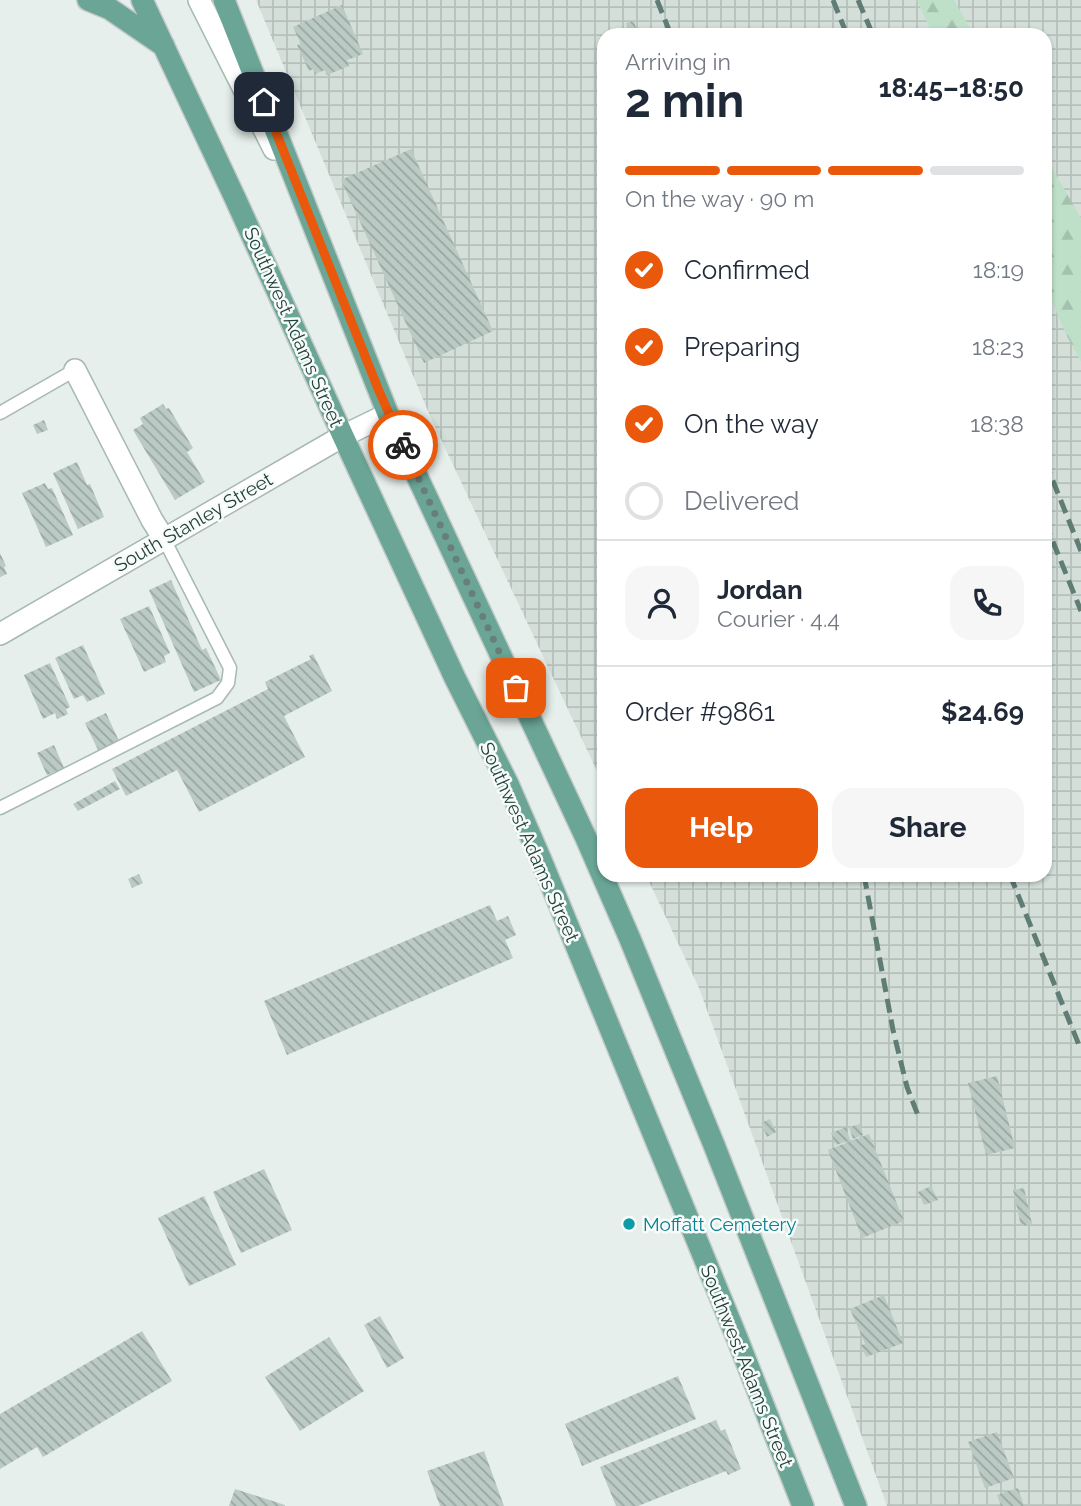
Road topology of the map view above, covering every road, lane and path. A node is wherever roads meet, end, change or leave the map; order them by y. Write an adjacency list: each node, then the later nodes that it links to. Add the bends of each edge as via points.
1 (88, 0): 5 (main road, via 110,9)
2 (142, 0): 5 (main road, Southwest Adams Street)
3 (200, 0): 6 (street)
4 (224, 0): 6 (main road)
5 (164, 46): 10 (main road, Southwest Adams Street)
6 (314, 229): 9 (main road)
7 (75, 370): 8 (lane); 11 (street)
8 (0, 413)
9 (388, 414): 10 (street, South Stanley Street); 14 (main road)
10 (343, 436): 11 (street, South Stanley Street); 16 (main road, Southwest Adams Street, via 541,860 732,1325)
11 (164, 539): 12 (street, South Stanley Street); 13 (lane, via 230,668 228,683 217,698)
12 (0, 634)
13 (0, 808)
14 (597, 863)
15 (605, 882): 17 (main road)
16 (801, 1506)
17 (856, 1506)

